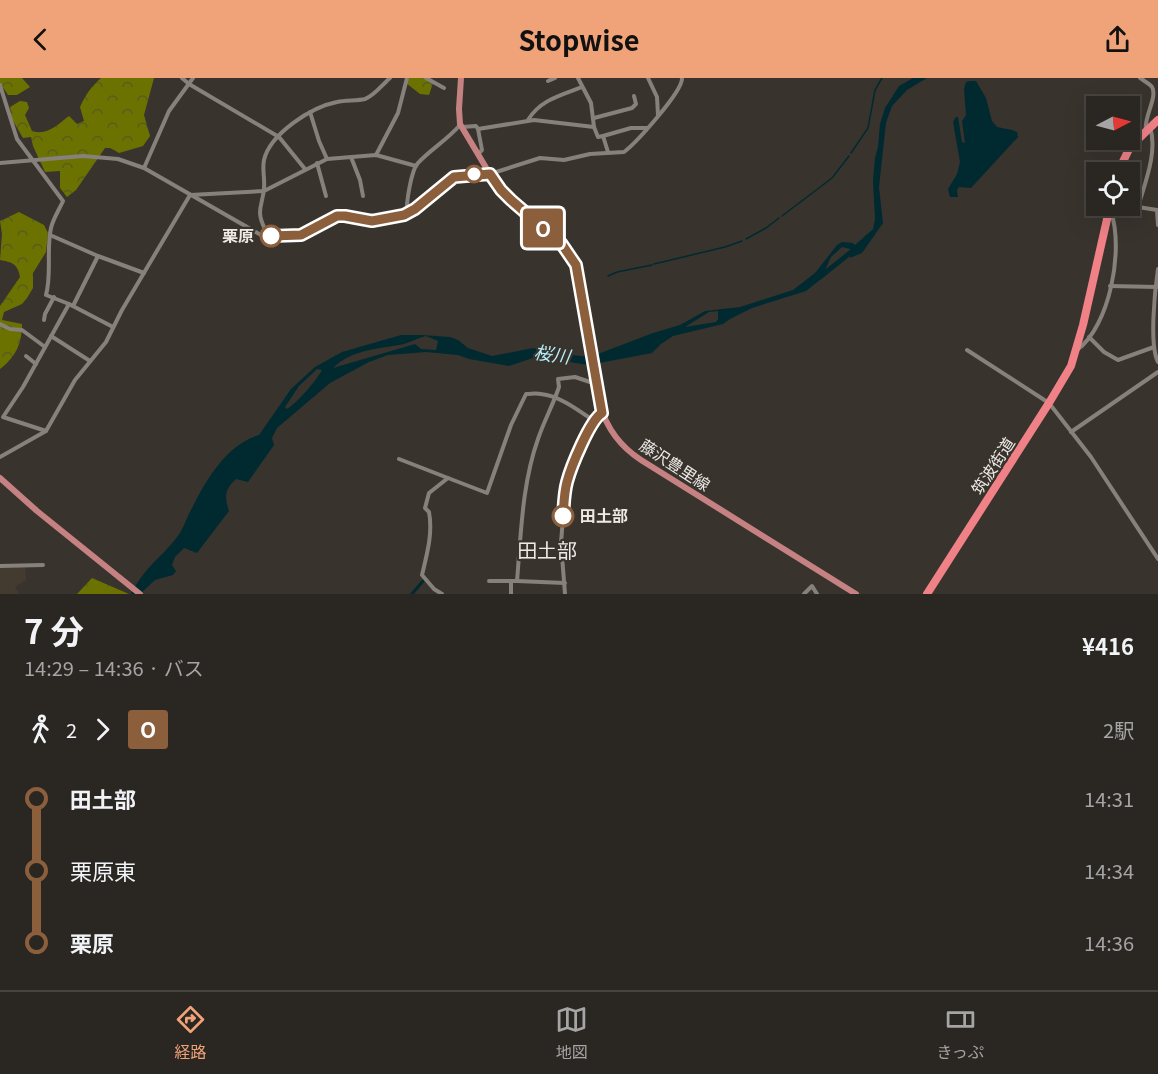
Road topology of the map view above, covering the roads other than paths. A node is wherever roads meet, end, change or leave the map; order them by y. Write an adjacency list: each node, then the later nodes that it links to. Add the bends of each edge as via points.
1 (182, 78): 14 (street)
2 (193, 78): 14 (street)
3 (390, 78): 19 (street, via 367,98 334,102)
4 (407, 78): 33 (street, via 398,113)
5 (426, 78): 17 (street)
6 (461, 78): 24 (main road)
7 (555, 78): 13 (street)
8 (578, 78): 16 (street)
9 (648, 78): 20 (street, via 657,97)
10 (688, 78): 12 (street)
11 (1140, 78): 28 (street, via 1154,91 1145,124)
12 (682, 80): 20 (street)
13 (548, 81)
14 (189, 84): 30 (street); 41 (street, via 169,111)
15 (0, 85): 36 (street, via 17,139)
16 (582, 87): 21 (street); 23 (street, via 552,98 534,110)
17 (444, 88)
18 (634, 96): 21 (street, via 636,104 632,108)
19 (310, 112): 30 (street); 35 (street)
20 (658, 115): 26 (street)
21 (594, 118): 25 (street)
22 (1158, 120): 28 (highway)
23 (528, 121): 25 (street); 27 (street)
24 (461, 126): 27 (street); 32 (main road, 藤沢豊里線); 40 (street)
25 (594, 127): 29 (street, via 598,137)
26 (647, 128): 29 (street); 31 (street, via 624,152)
27 (478, 129): 32 (street, via 482,150)
28 (1150, 130): 37 (highway, via 1130,147); 48 (street, via 1154,156 1138,207)
29 (603, 136): 31 (street)
30 (279, 137): 42 (street); 44 (street, via 270,145 263,164)
31 (608, 152): 43 (street, via 564,160 535,159)
32 (478, 154): 43 (main road, 藤沢豊里線)
33 (376, 155): 34 (street); 40 (street)
34 (351, 157): 35 (street); 47 (street)
35 (327, 159): 39 (street)
36 (33, 160): 38 (street); 41 (street, via 99,156); 53 (street, via 63,201)
37 (1123, 162)
38 (0, 163)
39 (317, 164): 42 (street); 46 (street)
40 (416, 166): 49 (street)
41 (144, 168): 45 (street)
42 (305, 169): 44 (street)
43 (490, 174): 49 (street, via 454,177); 76 (main road, 藤沢豊里線, via 511,200 567,250 578,270)
44 (264, 190): 45 (street); 54 (street, via 260,203 265,228)
45 (190, 195): 54 (street); 57 (street)
46 (326, 196)
47 (363, 196)
48 (1157, 210): 52 (street)
49 (407, 213): 54 (street, via 372,221 337,216 296,236)
50 (1107, 216): 70 (highway, 筑波街道)
51 (1111, 216): 58 (street, 筑波街道, via 1116,237)
52 (1158, 225)
53 (50, 235): 55 (street); 60 (street, via 46,295)
54 (261, 235)
55 (98, 256): 57 (street); 61 (street)
56 (1158, 269): 59 (street)
57 (144, 273): 64 (street)
58 (1110, 286): 59 (street); 66 (street, 筑波街道, via 1102,316)
59 (1157, 286): 68 (street)
60 (54, 297): 61 (street); 62 (street)
61 (71, 305): 64 (street); 65 (street)
62 (44, 320)
63 (0, 324): 67 (street, via 22,330)
64 (113, 327): 73 (street)
65 (51, 336): 67 (street); 73 (street)
66 (1089, 337): 68 (street, via 1118,360); 70 (street, 筑波街道)
67 (45, 347): 74 (street)
68 (1154, 347): 72 (street)
69 (967, 350): 78 (street)
70 (1077, 350): 78 (highway, 筑波街道)
71 (26, 356): 74 (street)
72 (1157, 359)
73 (90, 361): 81 (street)
74 (36, 364): 81 (street, via 3,417)
75 (1158, 372): 82 (street)
76 (597, 383): 77 (street, via 575,377 558,379); 79 (main road, 藤沢豊里線)
77 (555, 398): 80 (street); 86 (street, via 526,394 487,493); 91 (street, via 533,458 520,521)
78 (1049, 403): 82 (street); 101 (highway, 筑波街道)
79 (602, 413): 80 (street); 100 (main road, 藤沢豊里線, via 631,453)
80 (594, 421): 93 (street, via 565,492 561,543)
81 (46, 431): 83 (street)
82 (1071, 432): 87 (street)
83 (0, 457)
84 (399, 459): 86 (street)
85 (0, 478): 94 (main road)
86 (448, 478): 95 (street, via 429,493 425,508 430,517 430,543 422,575)
87 (1158, 559)
88 (43, 565): 89 (street)
89 (0, 566)
90 (489, 581): 92 (street)
91 (517, 581): 92 (street); 93 (street)
92 (511, 582): 96 (street)
93 (564, 583): 97 (street)
94 (140, 594)
95 (442, 594)
96 (511, 594)
97 (565, 594)
98 (804, 594): 99 (street, via 812,586)
99 (817, 594)
100 (856, 594)
101 (927, 594)

